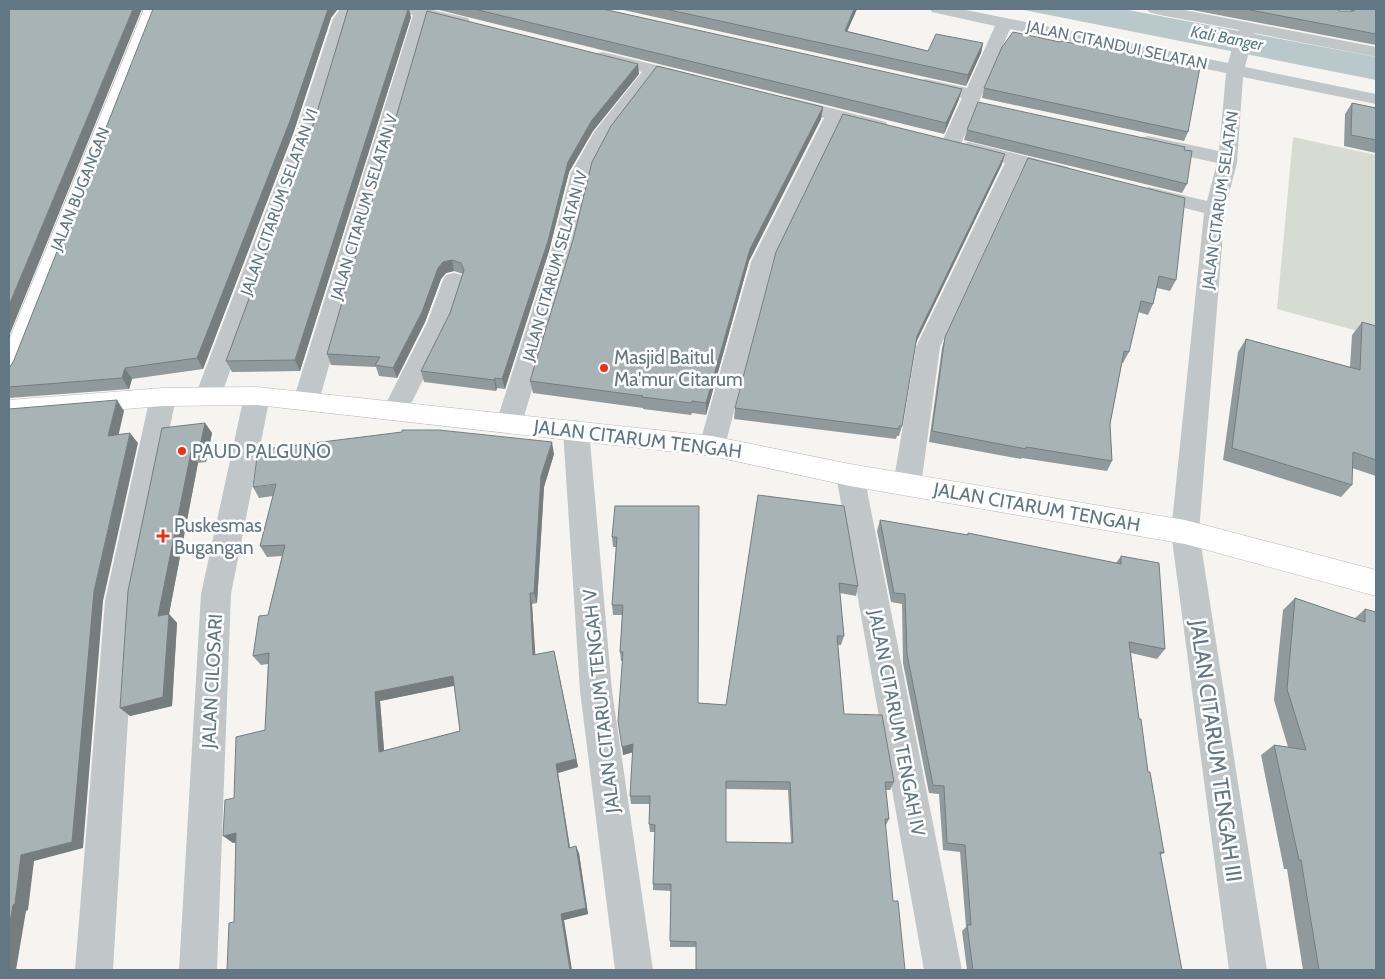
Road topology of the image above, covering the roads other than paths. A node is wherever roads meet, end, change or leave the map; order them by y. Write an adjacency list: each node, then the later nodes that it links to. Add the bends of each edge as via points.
1 (152, 9): 29 (street, JALAN BUGANGAN)
2 (348, 9): 30 (street, JALAN CITARUM SELATAN VI, via 341,19 306,132)
3 (938, 9): 6 (street, JALAN CITANDUI SELATAN)
4 (1155, 9): 8 (street)
5 (414, 11): 7 (street); 33 (street, JALAN CITARUM SELATAN V)
6 (1004, 22): 11 (street, JALAN CITANDUI SELATAN); 17 (street)
7 (480, 27)
8 (1247, 30): 9 (street); 11 (street, JALAN CITARUM SELATAN)
9 (1376, 52)
10 (586, 53): 12 (street)
11 (1238, 62): 16 (street); 23 (street, JALAN CITARUM SELATAN)
12 (653, 70): 14 (street); 36 (street, JALAN CITARUM SELATAN IV, via 601,136 581,173 562,252)
13 (906, 80): 17 (street)
14 (711, 84)
15 (768, 98): 18 (street)
16 (1376, 100)
17 (976, 101): 22 (street)
18 (835, 115): 19 (street); 38 (street, via 762,262)
19 (893, 130)
20 (1131, 138): 23 (street)
21 (932, 139): 22 (street)
22 (952, 144): 24 (street)
23 (1227, 159): 27 (street, JALAN CITARUM SELATAN)
24 (1016, 160): 25 (street); 40 (street, via 928,347)
25 (1082, 176)
26 (1130, 188): 27 (street)
27 (1215, 209): 41 (street, JALAN CITARUM SELATAN)
28 (454, 280): 35 (street, via 439,323)
29 (9, 370)
30 (208, 396): 31 (street, JALAN CITARUM TENGAH); 32 (street, JALAN CITARUM TENGAH)
31 (257, 396): 33 (street, JALAN CITARUM TENGAH); 44 (street, JALAN CILOSARI, via 216,594)
32 (163, 397): 34 (street, JALAN CITARUM TENGAH); 43 (street, via 120,601)
33 (306, 401): 35 (street, JALAN CITARUM TENGAH)
34 (9, 409)
35 (396, 411): 36 (street, JALAN CITARUM TENGAH)
36 (509, 423): 37 (street, JALAN CITARUM TENGAH)
37 (576, 430): 38 (street, JALAN CITARUM TENGAH); 45 (street, JALAN CITARUM TENGAH V, via 596,691)
38 (712, 446): 39 (street, JALAN CITARUM TENGAH)
39 (850, 476): 40 (street, JALAN CITARUM TENGAH); 46 (street, JALAN CITARUM TENGAH IV)
40 (907, 485): 41 (street, JALAN CITARUM TENGAH)
41 (1185, 532): 42 (street, JALAN CITARUM TENGAH); 47 (street, JALAN CITARUM TENGAH III)
42 (1376, 583)
43 (94, 970)
44 (198, 970)
45 (634, 970)
46 (943, 970)
47 (1248, 970)

